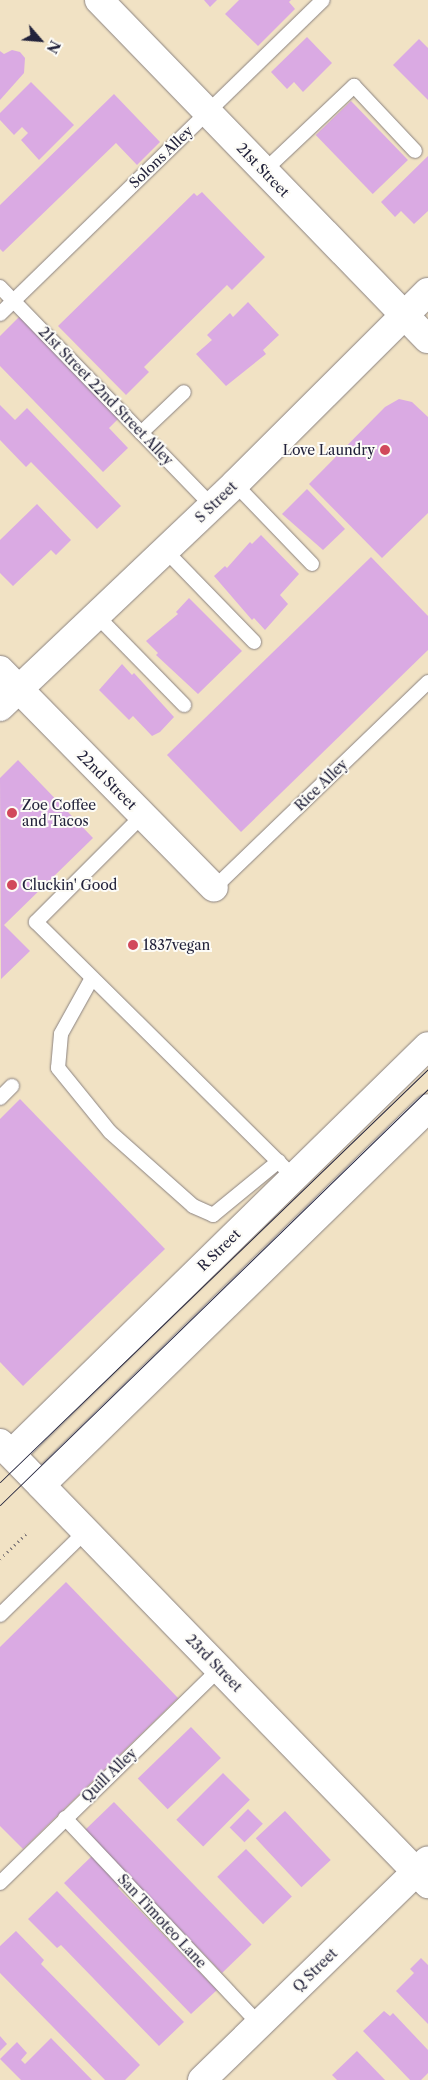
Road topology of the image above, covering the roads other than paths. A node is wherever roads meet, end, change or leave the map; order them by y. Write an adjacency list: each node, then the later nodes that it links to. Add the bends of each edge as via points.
1 (99, 0): 3 (street, 21st Street)
2 (323, 0): 3 (lane, Solons Alley)
3 (208, 112): 5 (street, 21st Street); 8 (lane, Solons Alley)
4 (415, 151): 5 (lane, via 354,86)
5 (264, 171): 10 (street, 21st Street)
6 (0, 287): 8 (lane, 21st Street 22nd Street Alley)
7 (428, 292): 10 (street, S Street)
8 (14, 301): 9 (lane, Solons Alley); 13 (lane, 21st Street 22nd Street Alley)
9 (0, 314)
10 (404, 315): 11 (street, 21st Street); 14 (street, S Street)
11 (428, 339)
12 (184, 392): 13 (lane)
13 (142, 432): 15 (lane, 21st Street 22nd Street Alley)
14 (235, 484): 15 (street, S Street); 17 (lane)
15 (212, 506): 16 (street, S Street)
16 (165, 550): 18 (street, S Street); 19 (lane)
17 (312, 564)
18 (96, 615): 21 (street, S Street); 22 (lane)
19 (254, 642)
20 (428, 682): 24 (lane, Rice Alley)
21 (6, 689): 23 (street, 22nd Street)
22 (184, 705)
23 (142, 816): 24 (street, 22nd Street); 25 (lane, via 36,922)
24 (214, 888)
25 (92, 978): 30 (lane); 30 (lane, via 61,1034 58,1068 110,1132 193,1206 213,1215)
26 (428, 1046): 30 (street, R Street)
27 (12, 1086): 28 (lane)
28 (0, 1098)
29 (428, 1108): 32 (street)
30 (287, 1169): 31 (street, R Street)
31 (5, 1448): 32 (street, 23rd Street)
32 (41, 1485): 33 (street, 23rd Street)
33 (86, 1531): 34 (lane); 35 (street, 23rd Street)
34 (0, 1615)
35 (219, 1669): 36 (lane, Quill Alley); 37 (street, 23rd Street)
36 (65, 1818): 38 (lane, Quill Alley); 39 (lane, San Timoteo Lane)
37 (424, 1872): 39 (street, Q Street)
38 (0, 1883)
39 (260, 2024): 40 (street, Q Street)
40 (202, 2080)

